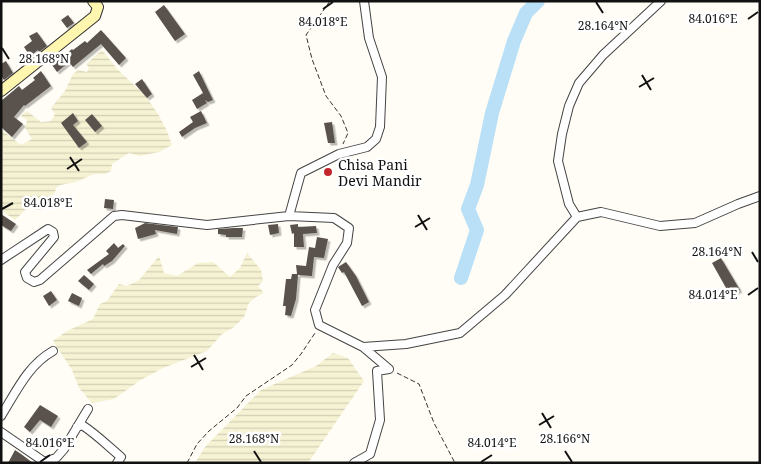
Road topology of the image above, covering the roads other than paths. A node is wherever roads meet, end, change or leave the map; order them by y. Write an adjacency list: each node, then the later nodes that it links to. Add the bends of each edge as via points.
1 (94, 1): 4 (street, via 98,7 95,16)
2 (364, 1): 6 (street, via 369,38 382,77 380,127 376,139 367,147 339,154 300,173)
3 (661, 1): 7 (street, via 603,55 579,83 569,106 558,161 569,204)
4 (1, 91)
5 (760, 196): 7 (street, via 695,223 660,226 601,212)
6 (289, 216): 8 (street, via 207,225 114,216 34,282 24,272 54,237 53,232 48,229); 9 (street, via 334,218 349,228 347,243 333,265 315,310 319,325)
7 (577, 217): 9 (street, via 505,295 460,333 406,344)
8 (1, 260)
9 (364, 347): 17 (street, via 389,369 377,371 380,420 370,454)
10 (53, 350): 12 (street, via 38,360 26,375)
11 (88, 409): 13 (street)
12 (1, 416)
13 (77, 427): 15 (street, via 56,458); 16 (street, via 82,425 111,448 121,458)
14 (1, 432): 15 (street)
15 (44, 462)
16 (117, 463)
17 (354, 463)

